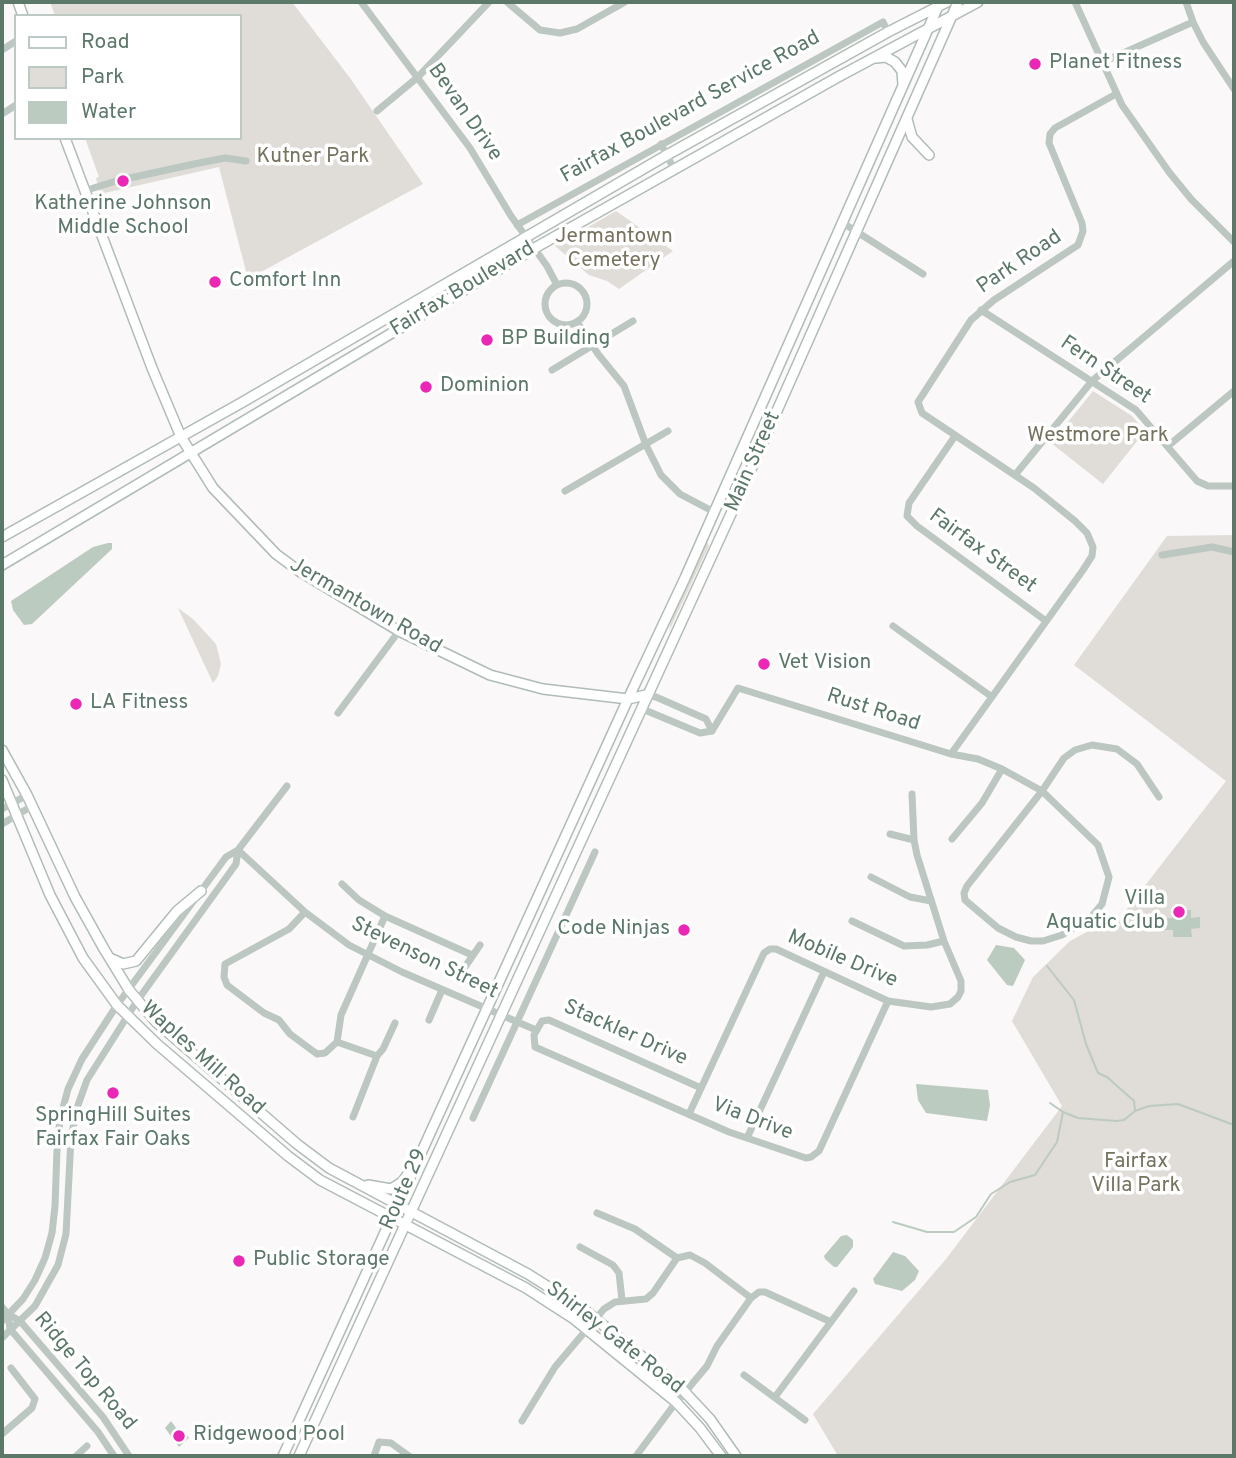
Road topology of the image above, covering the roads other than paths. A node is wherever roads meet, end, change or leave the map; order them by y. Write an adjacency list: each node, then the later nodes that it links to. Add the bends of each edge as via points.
1 (361, 2): 18 (street, Bevan Drive)
2 (489, 2): 18 (street)
3 (507, 2): 4 (street, via 540,30 560,33)
4 (625, 2)
5 (958, 2): 10 (main road)
6 (978, 2): 10 (main road)
7 (1075, 2): 16 (street)
8 (1186, 2): 11 (street)
9 (942, 3): 12 (main road, Main Street); 13 (main road, Fairfax Boulevard)
10 (950, 18): 12 (main road, Fairfax Boulevard); 23 (main road, Main Street)
11 (1193, 22): 16 (street); 20 (street)
12 (928, 29): 15 (main road, Fairfax Boulevard); 19 (main road, Main Street)
13 (888, 32): 14 (street, Fairfax Boulevard Service Road, via 883,22); 17 (main road, Fairfax Boulevard)
14 (816, 58): 17 (street); 25 (street, Fairfax Boulevard Service Road)
15 (873, 58): 19 (main road, via 895,62 902,71); 29 (main road, Fairfax Boulevard)
16 (1103, 62): 21 (street)
17 (823, 68): 26 (main road, Fairfax Boulevard)
18 (418, 77): 22 (street); 34 (street, Bevan Drive, via 470,148)
19 (903, 86): 33 (main road, Main Street)
20 (1234, 89)
21 (1116, 94): 37 (street, via 1169,172); 42 (street, Park Road, via 1050,134 1049,143 1082,223 1078,245)
22 (377, 111)
23 (906, 119): 27 (main road, via 912,137); 35 (main road, Main Street)
24 (66, 140): 31 (main road, Jermantown Road)
25 (661, 144): 26 (street); 30 (street, Fairfax Boulevard Service Road)
26 (667, 155): 29 (street); 32 (main road, Fairfax Boulevard)
27 (929, 155)
28 (246, 161): 31 (street, via 225,158)
29 (674, 169): 38 (main road, Fairfax Boulevard)
30 (586, 186): 32 (street); 34 (street, Fairfax Boulevard Service Road)
31 (84, 191): 55 (main road, Jermantown Road)
32 (593, 199): 36 (main road, Fairfax Boulevard)
33 (843, 223): 35 (street); 62 (main road, Main Street)
34 (517, 225): 36 (street, Bevan Drive)
35 (856, 231): 40 (street); 70 (main road, Main Street)
36 (524, 237): 38 (street, Bevan Drive); 45 (main road, Fairfax Boulevard)
37 (1234, 242)
38 (533, 249): 41 (street, Bevan Drive); 46 (main road, Fairfax Boulevard)
39 (1234, 261): 49 (street)
40 (923, 274)
41 (557, 285): 44 (street, via 571,283 583,291 586,311); 44 (street, via 545,300 547,314 563,325)
42 (981, 310): 49 (street, Fern Street); 54 (street, Park Road, via 918,402 922,413)
43 (633, 321): 47 (street)
44 (577, 322): 47 (street)
45 (369, 327): 46 (main road); 50 (main road, Fairfax Boulevard)
46 (375, 343): 52 (main road, Fairfax Boulevard)
47 (592, 346): 48 (street); 56 (street, via 624,386)
48 (552, 370)
49 (1092, 381): 57 (street, Fern Street, via 1136,410); 59 (street)
50 (274, 384): 52 (main road); 55 (main road, Fairfax Boulevard)
51 (1234, 391): 57 (street)
52 (279, 399): 58 (main road, Fairfax Boulevard)
53 (668, 431): 56 (street)
54 (955, 436): 59 (street); 67 (street, Fairfax Street, via 909,503 907,516)
55 (181, 437): 58 (main road, Jermantown Road); 63 (main road, Fairfax Boulevard)
56 (646, 445): 61 (street); 62 (street, via 661,475 680,494)
57 (1168, 446): 60 (street, Fern Street, via 1202,484)
58 (190, 454): 66 (main road, Fairfax Boulevard); 69 (main road, Jermantown Road, via 214,489 276,554)
59 (1015, 475): 67 (street, via 1075,521 1092,541 1091,558)
60 (1234, 486)
61 (565, 491)
62 (714, 512): 72 (main road, Main Street)
63 (2, 537)
64 (1234, 552): 65 (street, via 1212,547)
65 (1162, 555)
66 (2, 565)
67 (1046, 621): 71 (street)
68 (893, 626): 71 (street)
69 (399, 631): 72 (main road, Jermantown Road, via 507,681); 74 (street)
70 (646, 695): 72 (main road, Jermantown Road); 73 (main road, Main Street); 75 (street, via 706,719)
71 (992, 697): 77 (street)
72 (628, 699): 73 (main road); 102 (main road, Main Street)
73 (640, 708): 75 (street, via 700,733); 103 (main road, Main Street)
74 (338, 713)
75 (712, 731): 77 (street, Rust Road, via 738,688)
76 (2, 750): 83 (main road, Waples Mill Road)
77 (951, 754): 78 (street, Rust Road)
78 (1002, 769): 81 (street, Rust Road); 91 (street, via 982,803)
79 (2, 780): 85 (main road, Waples Mill Road)
80 (286, 786): 93 (street)
81 (1042, 791): 81 (street, via 1098,845 1109,877 1102,904 1092,916 1062,935 1031,941 998,928 965,900 964,893); 84 (street, via 1068,755 1101,745 1131,758)
82 (912, 794): 92 (street, Mobile Drive)
83 (27, 795): 85 (street); 86 (main road, Waples Mill Road)
84 (1159, 797)
85 (13, 804): 87 (street); 88 (main road, Waples Mill Road)
86 (32, 806): 88 (street); 108 (main road, Waples Mill Road)
87 (2, 809)
88 (18, 815): 89 (street); 115 (main road, Waples Mill Road, via 66,928)
89 (2, 824)
90 (890, 834): 92 (street)
91 (951, 839)
92 (914, 840): 98 (street, Mobile Drive)
93 (239, 850): 97 (street, via 226,857); 99 (street, Stevenson Street); 113 (street, via 236,864)
94 (595, 852): 120 (street)
95 (871, 877): 98 (street, via 910,897)
96 (342, 884): 100 (street)
97 (201, 891): 108 (main road, via 177,911 136,961 123,964); 111 (street)
98 (931, 901): 104 (street, Mobile Drive)
99 (305, 912): 107 (street, Stevenson Street); 123 (street, via 289,929 225,964 224,977 227,985 279,1020 317,1054 325,1054)
100 (385, 916): 106 (street); 107 (street)
101 (852, 921): 104 (street, via 904,946)
102 (527, 923): 116 (main road, Route 29)
103 (538, 932): 117 (main road, Route 29)
104 (944, 941): 114 (street, Mobile Drive, via 961,982 957,999 931,1007)
105 (480, 945): 106 (street)
106 (471, 954): 109 (street)
107 (369, 956): 112 (street, Stevenson Street); 123 (street, via 341,1015)
108 (109, 957): 111 (main road, Waples Mill Road)
109 (465, 967)
110 (824, 972): 114 (street, Mobile Drive); 125 (street, Mobile Drive, via 776,949 766,950); 129 (street)
111 (129, 990): 113 (main road, Waples Mill Road); 115 (street)
112 (442, 990): 116 (street, Stevenson Street); 119 (street)
113 (137, 1001): 118 (street); 131 (main road, Waples Mill Road, via 167,1033)
114 (888, 1001): 129 (street, Via Drive, via 816,1155 802,1158)
115 (117, 1005): 118 (main road, Waples Mill Road); 143 (street, via 68,1089 60,1119 52,1233 35,1280)
116 (487, 1010): 117 (street, Stevenson Street); 130 (main road, Route 29)
117 (500, 1015): 120 (street, Stackler Drive); 133 (main road, Route 29)
118 (127, 1016): 135 (main road, Waples Mill Road, via 299,1164 335,1189); 146 (street, via 93,1070 77,1108 66,1234 58,1265 35,1307)
119 (429, 1020)
120 (517, 1022): 122 (street, Stackler Drive); 128 (street)
121 (395, 1023): 124 (street)
122 (536, 1030): 125 (street, Stackler Drive, via 549,1020); 126 (street, Via Drive, via 535,1047)
123 (337, 1042): 124 (street)
124 (377, 1056): 127 (street)
125 (701, 1088): 126 (street, Mobile Drive)
126 (689, 1114): 129 (street, Via Drive)
127 (353, 1117)
128 (473, 1118)
129 (747, 1138)
130 (425, 1146): 131 (main road, via 402,1182 391,1189 374,1188); 132 (main road, Route 29)
131 (336, 1172): 132 (main road, Waples Mill Road)
132 (398, 1206): 133 (main road, Shirley Gate Road); 135 (main road, Route 29)
133 (410, 1213): 136 (main road, Route 29); 144 (main road, Shirley Gate Road, via 550,1286)
134 (597, 1213): 138 (street, via 635,1229)
135 (392, 1218): 136 (main road, Shirley Gate Road); 163 (main road, Route 29)
136 (404, 1224): 149 (main road, Shirley Gate Road, via 526,1288); 164 (main road, Route 29)
137 (580, 1247): 141 (street, via 613,1265 619,1273)
138 (677, 1258): 140 (street, via 690,1255 705,1263); 141 (street, via 646,1299)
139 (854, 1291): 147 (street)
140 (751, 1298): 147 (street, via 765,1292); 153 (street)
141 (622, 1300): 144 (street)
142 (2, 1307): 143 (street, Ridge Top Road)
143 (8, 1314): 145 (street); 146 (street, Ridge Top Road); 148 (street, Ridge Top Road)
144 (595, 1318): 149 (street); 153 (main road, Shirley Gate Road)
145 (2, 1321)
146 (20, 1321): 148 (street); 162 (street, Ridge Top Road, via 103,1417)
147 (831, 1322): 154 (street)
148 (10, 1329): 150 (street); 161 (street, Ridge Top Road)
149 (586, 1329): 155 (main road, Shirley Gate Road); 157 (street, via 555,1367)
150 (2, 1338)
151 (11, 1368): 158 (street, via 36,1399)
152 (744, 1375): 154 (street)
153 (685, 1392): 155 (street); 169 (main road, Shirley Gate Road)
154 (775, 1397): 156 (street)
155 (676, 1402): 167 (street); 168 (main road, Shirley Gate Road)
156 (805, 1420)
157 (522, 1421)
158 (2, 1434)
159 (87, 1446): 160 (street)
160 (76, 1456)
161 (114, 1456)
162 (129, 1456)
163 (283, 1456)
164 (299, 1456)
165 (374, 1456): 166 (street, via 379,1442 391,1443)
166 (409, 1456)
167 (636, 1456)
168 (721, 1456)
169 (736, 1456)

